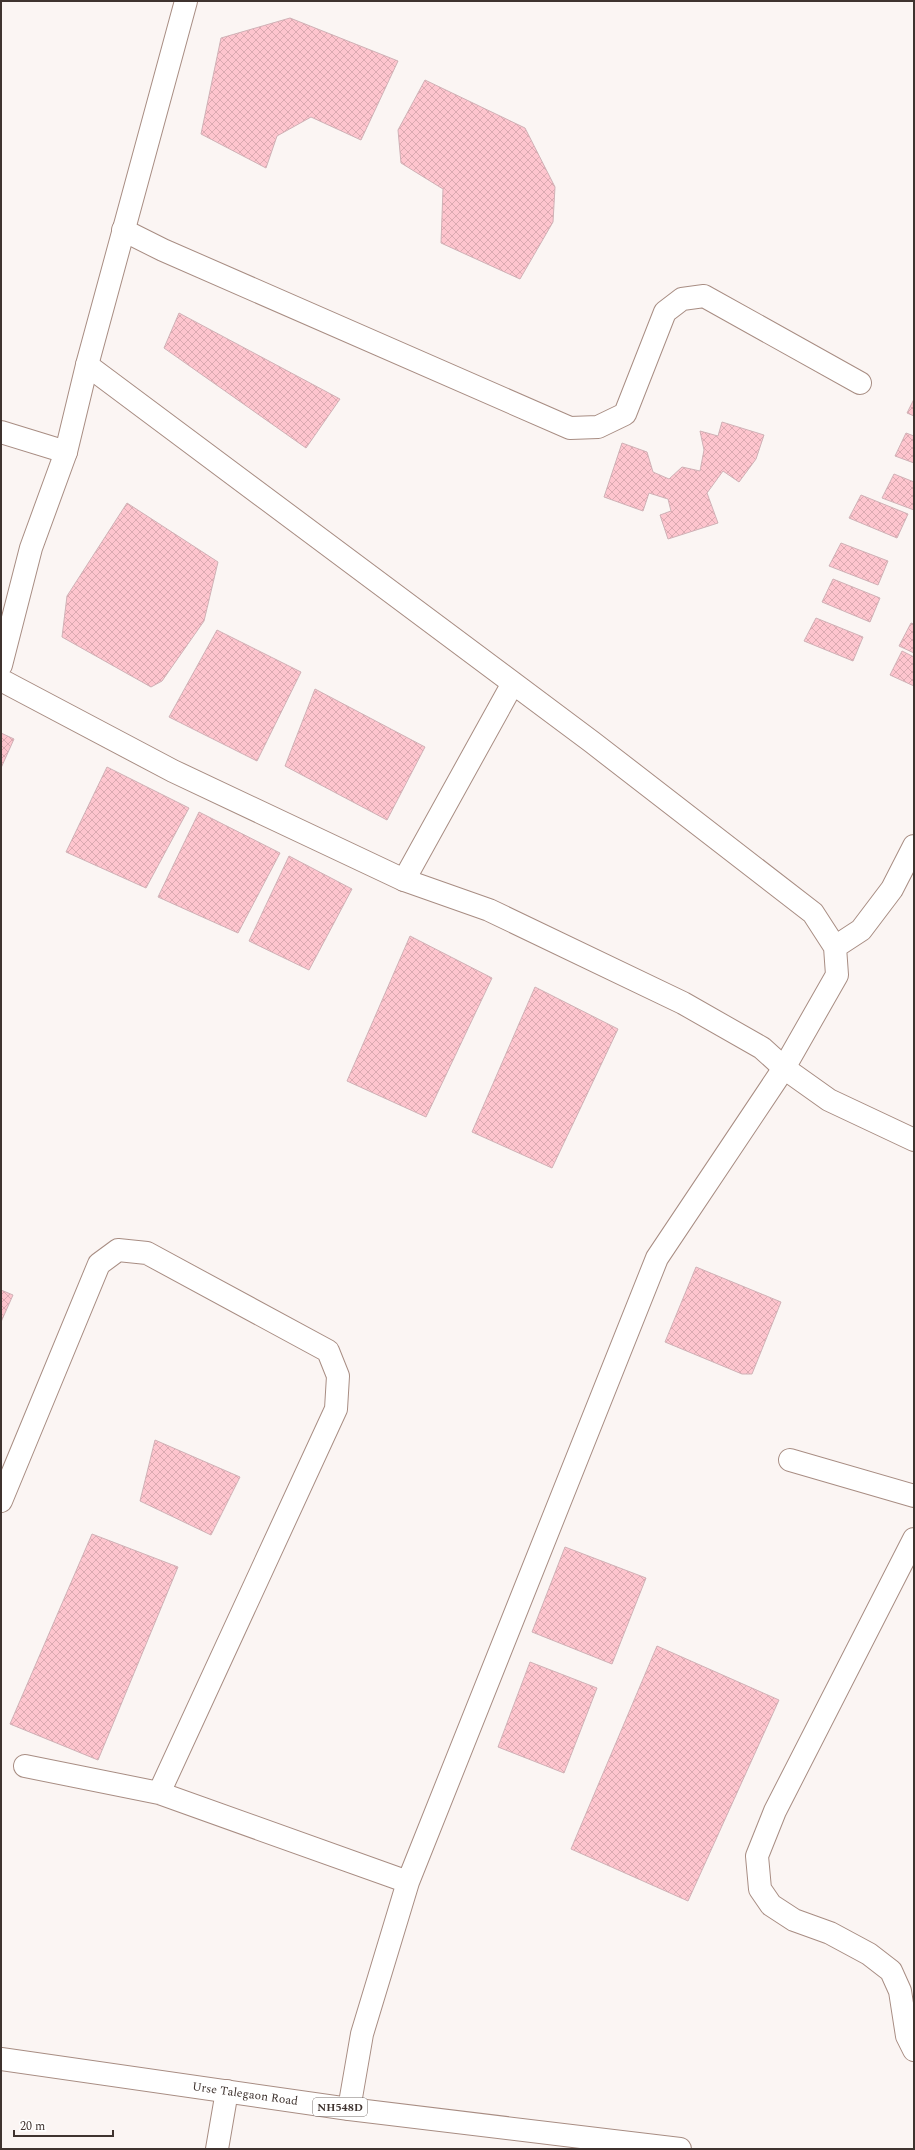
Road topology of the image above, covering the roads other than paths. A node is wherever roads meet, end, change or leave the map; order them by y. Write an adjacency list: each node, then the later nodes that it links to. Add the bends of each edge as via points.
1 (186, 1): 2 (main road)
2 (123, 230): 3 (main road); 4 (main road, via 163,250 570,428 598,427 625,414 665,312 682,300 704,296)
3 (87, 365): 6 (main road); 9 (main road)
4 (860, 382)
5 (1, 432): 6 (main road)
6 (66, 452): 7 (main road, via 31,548)
7 (1, 665)
8 (1, 680): 11 (main road, via 174,771)
9 (513, 684): 11 (main road); 12 (main road, via 813,913)
10 (914, 846): 12 (main road, via 888,895 861,930)
11 (404, 880): 13 (main road, via 489,910 683,1003 762,1048)
12 (835, 948): 13 (main road, via 837,975)
13 (784, 1068): 14 (main road, via 829,1100); 21 (main road, via 657,1258)
14 (914, 1140)
15 (790, 1460): 16 (main road)
16 (914, 1496)
17 (1, 1501): 20 (main road, via 99,1264 118,1250 147,1253 328,1351 338,1376 336,1409)
18 (914, 1539): 22 (main road, via 775,1811 757,1856 760,1889 771,1905 794,1920 830,1933 869,1954 891,1971 900,1991 907,2036)
19 (26, 1766): 20 (main road)
20 (159, 1794): 21 (main road)
21 (408, 1882): 25 (main road, via 362,2034)
22 (914, 2050)
23 (1, 2059): 24 (main road, Urse Talegaon Road / NH548D)
24 (227, 2091): 25 (main road, Urse Talegaon Road / NH548D); 26 (main road)
25 (349, 2108): 27 (main road, Urse Talegaon Road / NH548D)
26 (217, 2149)
27 (680, 2149)

